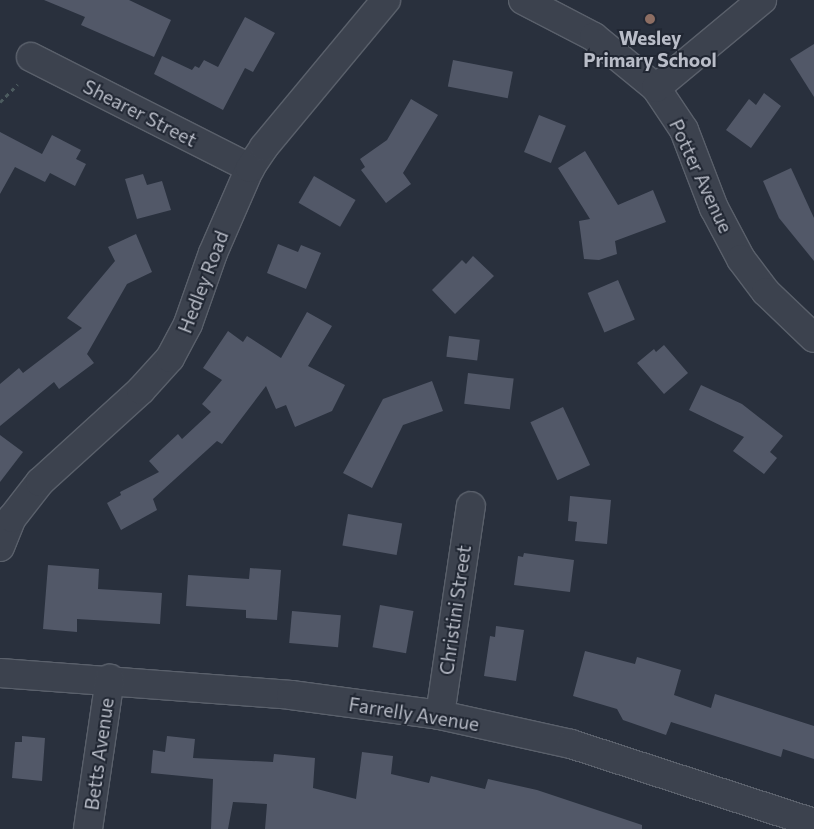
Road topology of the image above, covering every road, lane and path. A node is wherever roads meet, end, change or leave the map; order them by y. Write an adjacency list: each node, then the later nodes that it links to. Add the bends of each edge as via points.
1 (386, 0): 8 (street, Hedley Road)
2 (523, 0): 6 (street, Potter Avenue, via 594,37)
3 (762, 0): 6 (street)
4 (31, 57): 8 (street, Shearer Street)
5 (18, 84): 7 (path)
6 (656, 88): 9 (street, Potter Avenue, via 684,130 714,208 741,259 766,292)
7 (0, 102)
8 (250, 168): 11 (street, Hedley Road, via 213,253 188,324 170,358 141,390 40,482 12,518)
9 (814, 338)
10 (471, 506): 14 (street, Christini Street)
11 (0, 547)
12 (0, 673): 13 (street, Farrelly Avenue)
13 (110, 679): 14 (street, Farrelly Avenue, via 292,696); 16 (street, Betts Avenue)
14 (440, 715): 15 (street, Farrelly Avenue, via 571,744)
15 (814, 823)
16 (88, 829)

